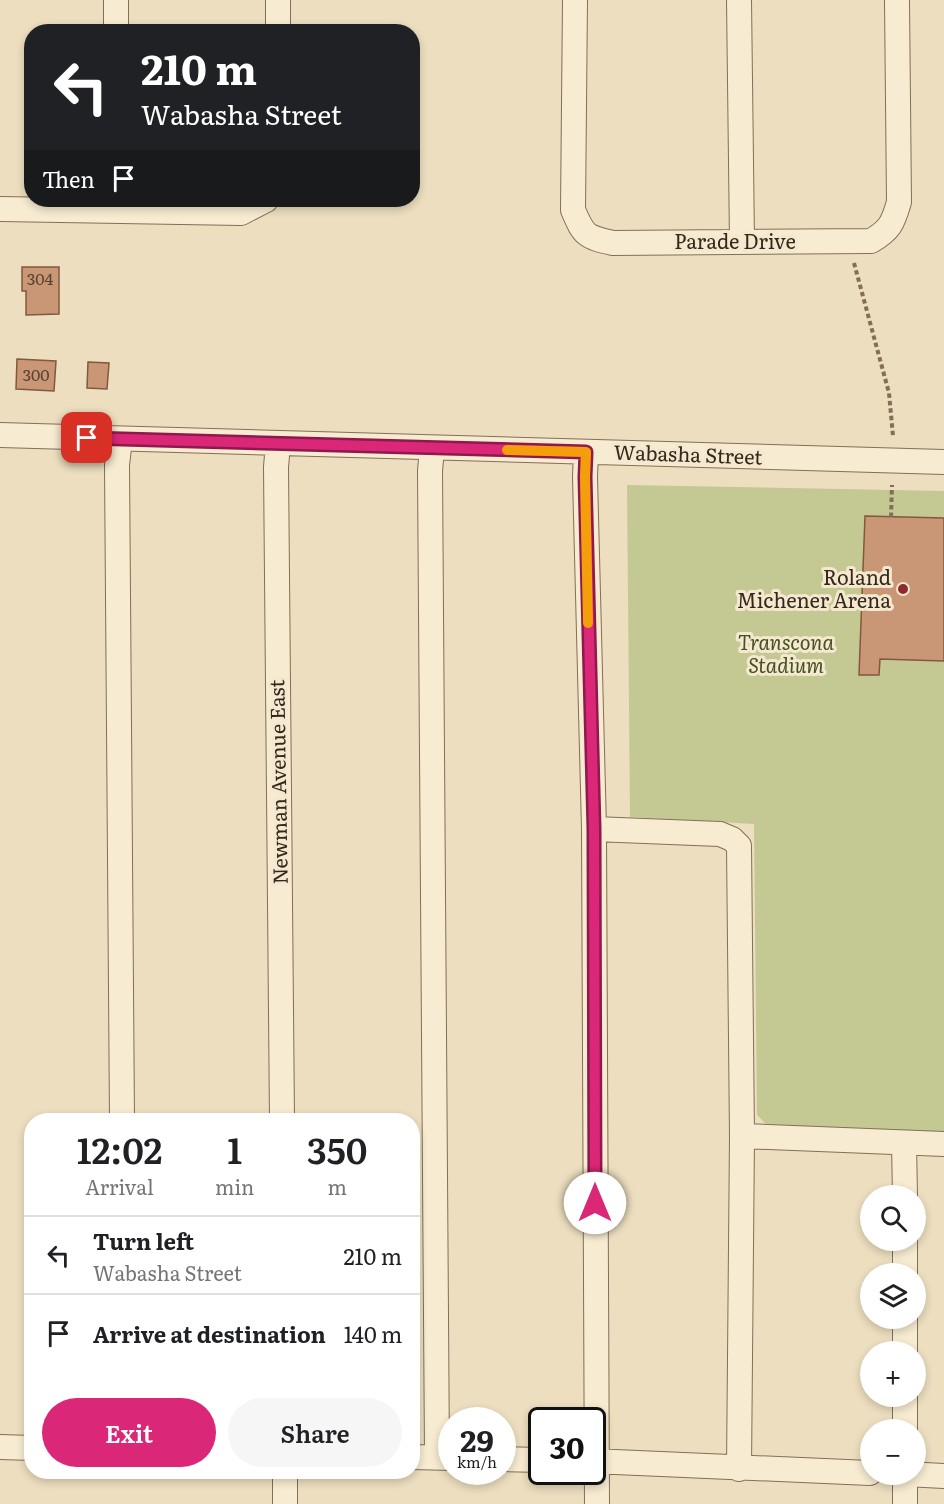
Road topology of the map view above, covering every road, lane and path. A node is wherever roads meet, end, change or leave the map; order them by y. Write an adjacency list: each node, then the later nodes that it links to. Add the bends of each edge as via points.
1 (116, 0): 6 (street)
2 (278, 0): 7 (street)
3 (574, 0): 13 (street, Parade Drive, via 573,210 582,232 613,243)
4 (739, 0): 13 (street)
5 (897, 0): 12 (street, Parade Drive, via 899,202 885,233 871,241)
6 (116, 24)
7 (278, 24)
8 (58, 207): 11 (street)
9 (148, 207): 10 (street, via 241,213)
10 (253, 207)
11 (0, 209)
12 (848, 241): 13 (street, Parade Drive); 16 (path, via 889,393)
13 (742, 242)
14 (0, 435): 15 (street, Wabasha Street)
15 (120, 439): 17 (street, Wabasha Street); 24 (street, via 117,477)
16 (894, 443)
17 (278, 444): 18 (street, Wabasha Street); 25 (street, Newman Avenue East)
18 (432, 448): 19 (street, Wabasha Street); 30 (street)
19 (586, 452): 20 (street, Wabasha Street); 23 (street)
20 (944, 462)
21 (893, 478): 22 (path)
22 (891, 517)
23 (594, 829): 26 (street, via 720,834 739,846); 31 (street)
24 (122, 1113)
25 (282, 1113)
26 (742, 1136): 27 (street); 37 (street)
27 (904, 1143): 28 (street); 29 (street)
28 (944, 1144)
29 (904, 1185)
30 (443, 1407)
31 (594, 1407)
32 (0, 1447): 33 (street)
33 (24, 1448)
34 (420, 1457): 35 (street)
35 (438, 1457)
36 (606, 1462): 37 (street)
37 (740, 1469): 38 (street)
38 (860, 1473)
39 (926, 1475): 40 (street)
40 (944, 1476)
41 (285, 1479): 44 (street)
42 (596, 1485): 45 (street)
43 (905, 1485): 46 (street)
44 (285, 1504)
45 (597, 1504)
46 (905, 1504)

